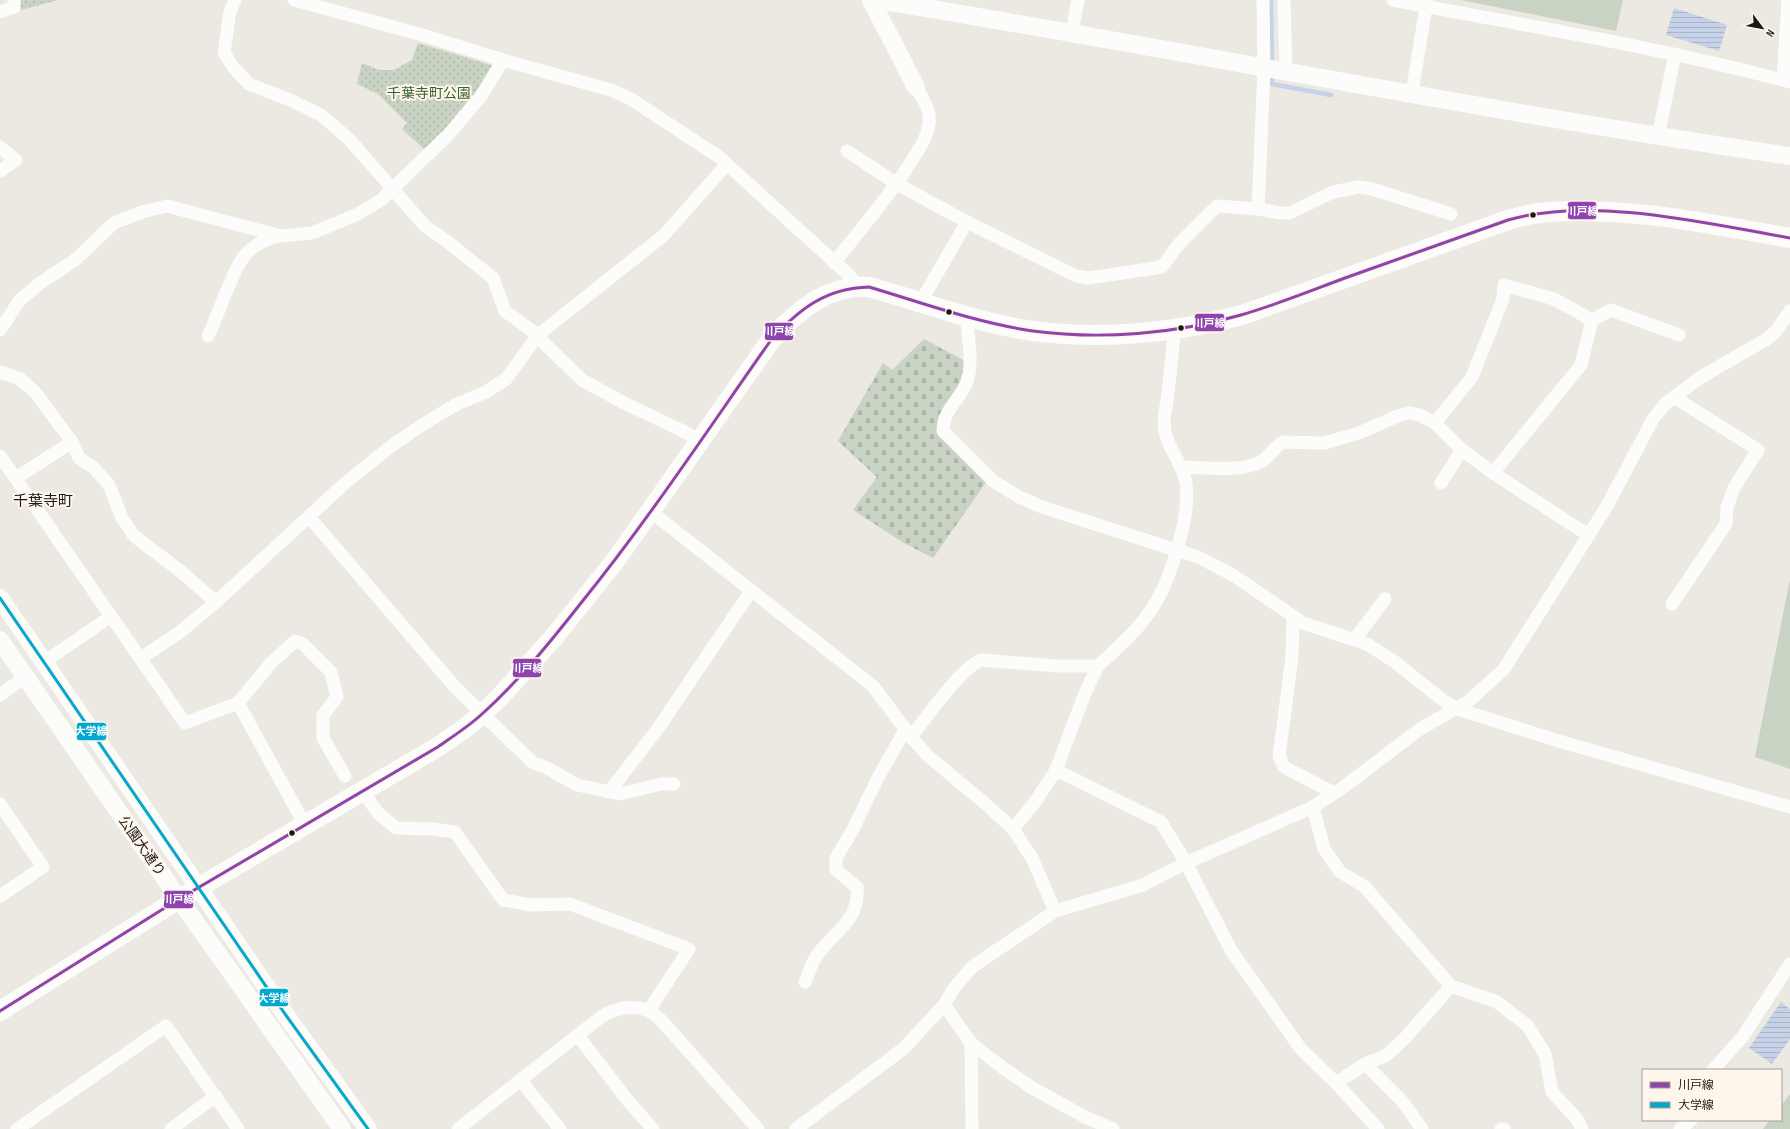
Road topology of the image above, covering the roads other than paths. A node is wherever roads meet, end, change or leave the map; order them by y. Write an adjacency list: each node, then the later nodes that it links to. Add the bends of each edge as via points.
1 (14, 0): 12 (street, via 14,7)
2 (235, 0): 27 (street, via 230,11 224,53 234,68 249,84 322,115 349,139)
3 (294, 0): 15 (street)
4 (870, 0): 18 (street)
5 (878, 0): 13 (street)
6 (1078, 0): 13 (street)
7 (1263, 0): 16 (street)
8 (1284, 0): 16 (street)
9 (1393, 0): 11 (street)
10 (1788, 0): 17 (street)
11 (1427, 3): 14 (street); 19 (street)
12 (0, 12)
13 (1072, 32): 16 (street)
14 (1675, 54): 17 (street); 20 (street)
15 (503, 60): 24 (street, via 611,90 631,99); 27 (street, via 481,96 449,134)
16 (1275, 70): 19 (street); 28 (street)
17 (1787, 81)
18 (916, 87): 26 (street, via 926,105 928,131 924,142)
19 (1412, 94): 20 (street)
20 (1658, 137): 23 (street)
21 (0, 148): 25 (street, via 16,160)
22 (847, 151): 26 (street)
23 (1790, 156)
24 (727, 164): 33 (street); 42 (street, via 663,236)
25 (0, 171)
26 (897, 184): 30 (street); 33 (street)
27 (391, 189): 31 (street, via 381,200 356,215 312,233); 42 (street, via 425,226 493,278 505,311)
28 (1258, 209): 29 (street, via 1290,213 1333,192 1359,187); 30 (street, via 1217,206 1177,246 1162,267 1089,278 1076,276)
29 (1451, 214)
30 (967, 222): 35 (street)
31 (281, 236): 39 (street, via 167,206 142,212 114,223 76,260 40,283 20,300); 43 (street, via 266,239 251,249 238,263)
32 (1790, 238): 40 (main road, via 1655,216 1599,211 1539,212 1508,220 1242,315)
33 (834, 263): 34 (street)
34 (859, 287): 35 (main road, via 869,287); 47 (main road, via 830,295 802,308 792,317 771,340)
35 (920, 303): 37 (main road)
36 (1790, 311): 45 (street, via 1779,328 1767,339 1701,377)
37 (966, 316): 40 (main road, via 1033,331 1115,334); 58 (street, via 970,362 967,383 943,420 943,431 993,481 1019,497 1042,507)
38 (1592, 320): 41 (street, via 1611,310); 46 (street, via 1554,300 1504,284 1503,299 1472,377); 52 (street, via 1581,365)
39 (0, 330)
40 (1174, 330): 51 (street, via 1164,424 1171,450)
41 (1679, 334)
42 (538, 335): 47 (street, via 582,380); 56 (street, via 506,379 486,392 457,404 396,443 344,484)
43 (208, 336)
44 (0, 372): 48 (street, via 20,379 35,392)
45 (1674, 397): 57 (street, via 1653,419 1607,506); 63 (street, via 1758,450 1734,488 1727,507 1726,524)
46 (1435, 423): 49 (street); 51 (street, via 1410,413 1359,433 1324,443 1283,442 1262,461 1246,468)
47 (700, 441): 55 (main road)
48 (72, 442): 53 (street); 62 (street, via 79,458 93,467 109,485 122,518 134,536)
49 (1462, 450): 52 (street); 54 (street)
50 (0, 456): 53 (street)
51 (1181, 467): 58 (street, via 1186,483 1186,506)
52 (1493, 473): 57 (street)
53 (16, 478): 65 (street)
54 (1441, 483)
55 (650, 511): 59 (street); 75 (main road, via 615,561 554,637)
56 (309, 517): 62 (street); 75 (street, via 454,686)
57 (1588, 535): 74 (street, via 1504,669)
58 (1177, 549): 64 (street, via 1233,575); 70 (street, via 1160,597 1150,613)
59 (751, 592): 76 (street, via 873,686); 81 (street, via 663,721)
60 (0, 598): 69 (street, 公園大通り)
61 (1385, 599): 66 (street)
62 (216, 602): 68 (street, via 180,632)
63 (1672, 604)
64 (1293, 616): 66 (street, via 1314,627); 82 (street, via 1292,657 1279,756 1284,767)
65 (110, 617): 68 (street); 69 (street)
66 (1355, 639): 74 (street, via 1395,662)
67 (0, 640): 71 (street, 公園大通り)
68 (141, 658): 73 (street, via 185,723)
69 (44, 662): 89 (street, 公園大通り)
70 (1098, 666): 76 (street, via 1057,666 981,660 961,676); 77 (street)
71 (25, 677): 72 (street); 91 (street, 公園大通り)
72 (0, 695)
73 (238, 703): 78 (street, via 271,663 295,641 303,644 331,672 337,697 323,715 323,738); 86 (street)
74 (1457, 709): 82 (street, via 1420,729); 85 (street)
75 (482, 714): 80 (main road, via 436,748); 81 (street, via 532,762 577,785)
76 (908, 734): 87 (street, via 928,756); 94 (street, via 879,776 836,858 836,870 856,887 858,899 842,928 818,952)
77 (1056, 770): 87 (street); 88 (street, via 1162,822)
78 (345, 776)
79 (674, 784): 81 (street, via 661,784 620,794)
80 (362, 791): 86 (main road); 97 (street, via 378,813 396,828 455,832 503,900 530,905 570,904 689,949)
81 (609, 792)
82 (1334, 793): 84 (street)
83 (0, 804): 90 (street, via 43,867)
84 (1313, 807): 88 (street); 95 (street, via 1324,849 1340,872 1364,886)
85 (1790, 808)
86 (305, 825): 89 (main road)
87 (1013, 829): 92 (street, via 1032,858)
88 (1186, 863): 92 (street, via 1143,885); 104 (street, via 1231,950 1300,1048)
89 (200, 888): 91 (main road); 112 (street, 公園大通り, via 285,1014)
90 (0, 896)
91 (179, 900): 98 (main road); 111 (street, 公園大通り)
92 (1055, 911): 96 (street, via 972,967 954,988)
93 (1790, 964): 102 (street, via 1743,1036)
94 (805, 982)
95 (1451, 986): 101 (street, via 1387,1055); 123 (street, via 1496,1002 1528,1026 1545,1054 1552,1092 1577,1119)
96 (944, 1005): 100 (street); 116 (street, via 904,1049)
97 (648, 1010): 99 (street, via 622,1008 609,1012); 115 (street, via 660,1019)
98 (0, 1011)
99 (578, 1036): 103 (street); 114 (street)
100 (971, 1043): 117 (street); 118 (street, via 1034,1089)
101 (1365, 1064): 104 (street); 120 (street, via 1402,1101)
102 (1714, 1069)
103 (520, 1080): 107 (street); 113 (street)
104 (1336, 1083): 119 (street)
105 (216, 1096): 108 (street, via 166,1026); 109 (street); 110 (street)
106 (1690, 1121): 124 (street)
107 (464, 1127)
108 (17, 1129)
109 (171, 1129)
110 (238, 1129)
111 (342, 1129)
112 (368, 1129)
113 (560, 1129)
114 (653, 1129)
115 (758, 1129)
116 (796, 1129)
117 (972, 1129)
118 (1113, 1129)
119 (1378, 1129)
120 (1422, 1129)
121 (1501, 1129): 122 (street)
122 (1504, 1129)
123 (1582, 1129)
124 (1680, 1129)

